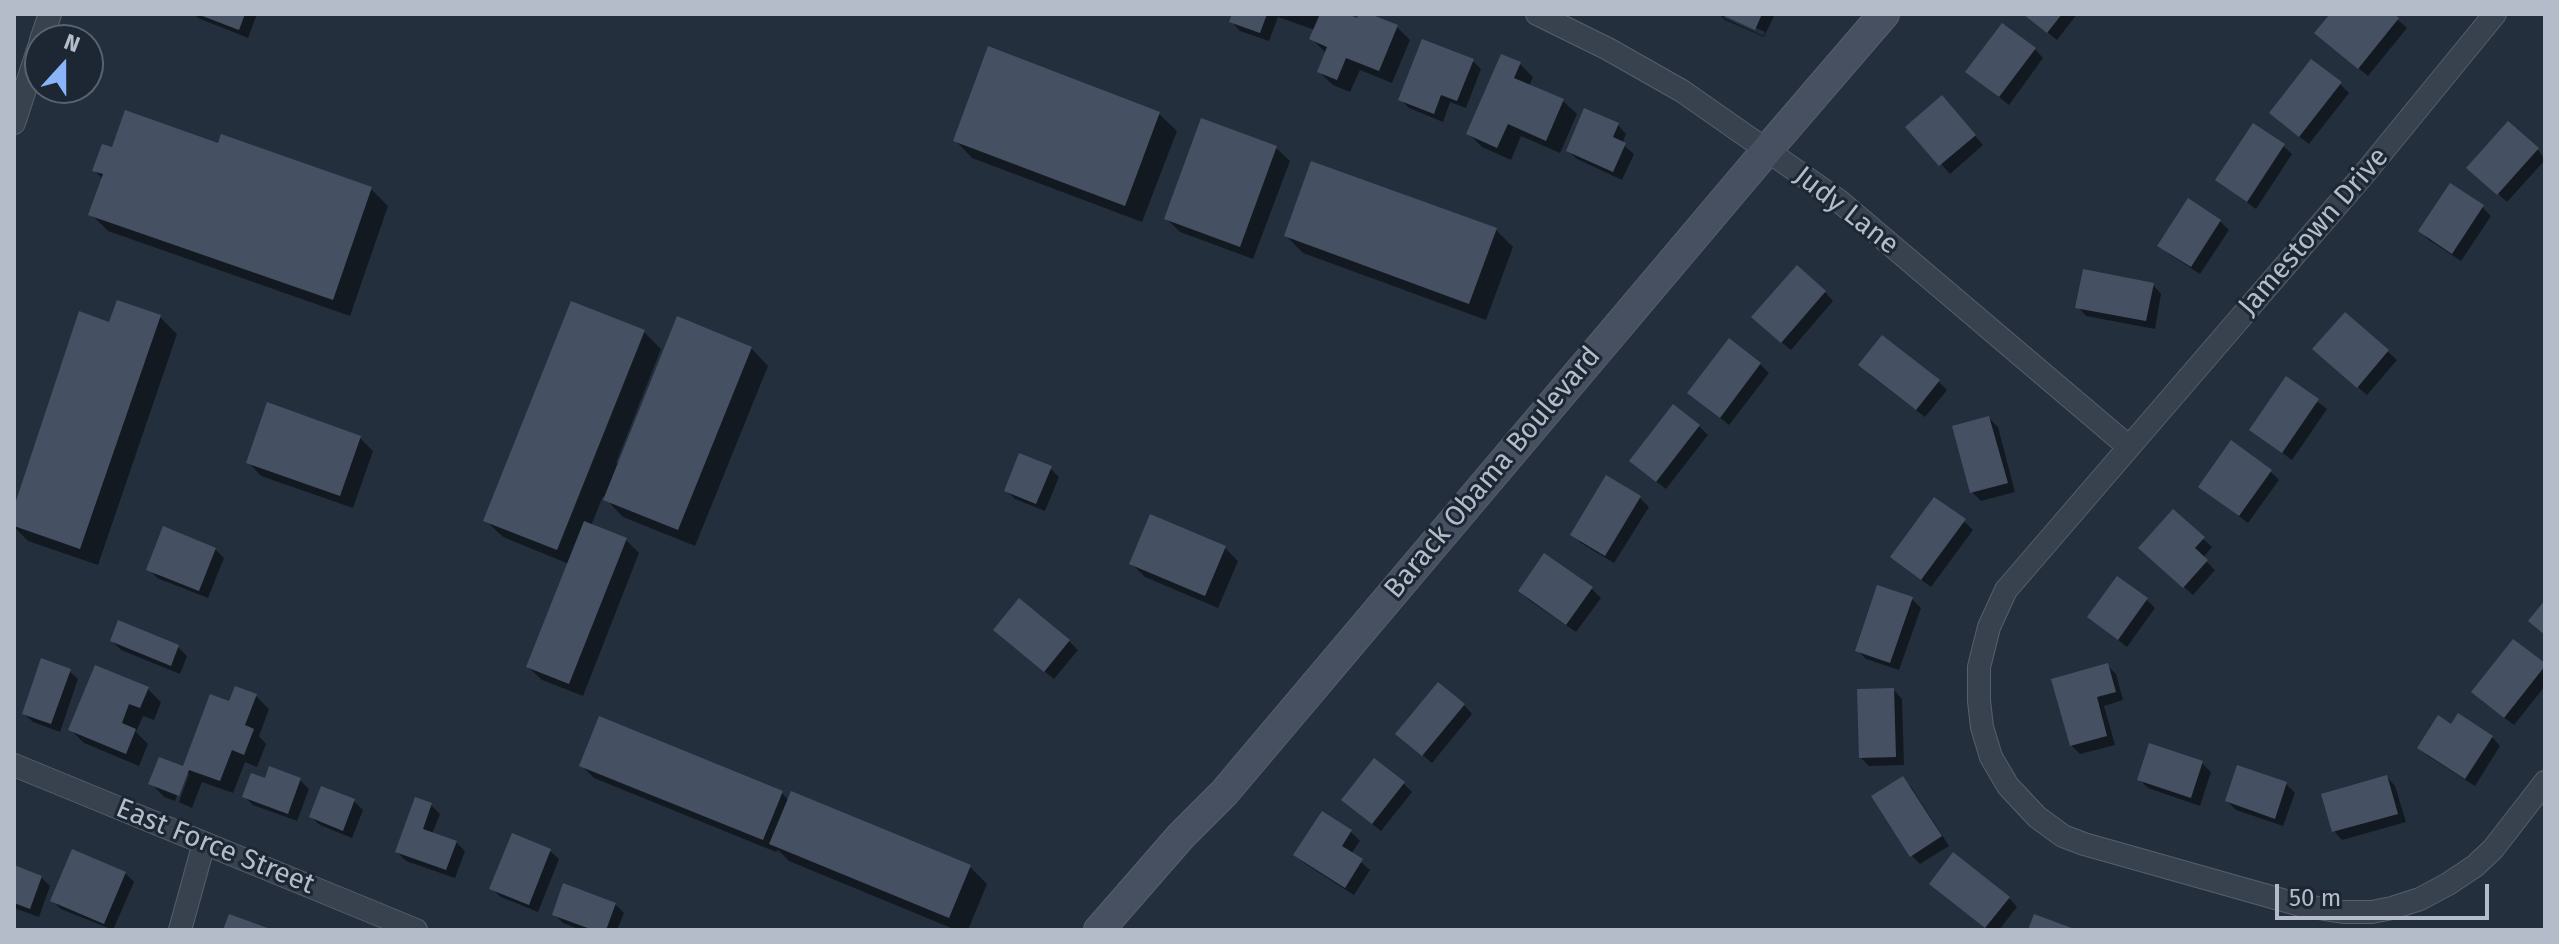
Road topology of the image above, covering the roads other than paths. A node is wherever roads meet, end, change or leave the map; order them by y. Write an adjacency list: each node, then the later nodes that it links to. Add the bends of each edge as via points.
1 (1537, 14): 6 (street, Judy Lane, via 1682,91)
2 (1884, 14): 6 (main road, Barack Obama Boulevard)
3 (2495, 14): 7 (street, Jamestown Drive)
4 (24, 93): 5 (street)
5 (14, 123)
6 (1767, 150): 7 (street, Judy Lane, via 1838,200); 13 (main road, Barack Obama Boulevard, via 1224,793)
7 (2129, 447): 9 (street, Jamestown Drive, via 2006,590 1979,667 1982,727 1991,757 2008,786 2037,817 2063,836 2170,869 2300,905 2372,912 2420,899 2475,866)
8 (14, 765): 10 (street, East Force Street)
9 (2545, 782)
10 (204, 843): 11 (street); 12 (street, East Force Street)
11 (180, 930)
12 (416, 930)
13 (1099, 930)

